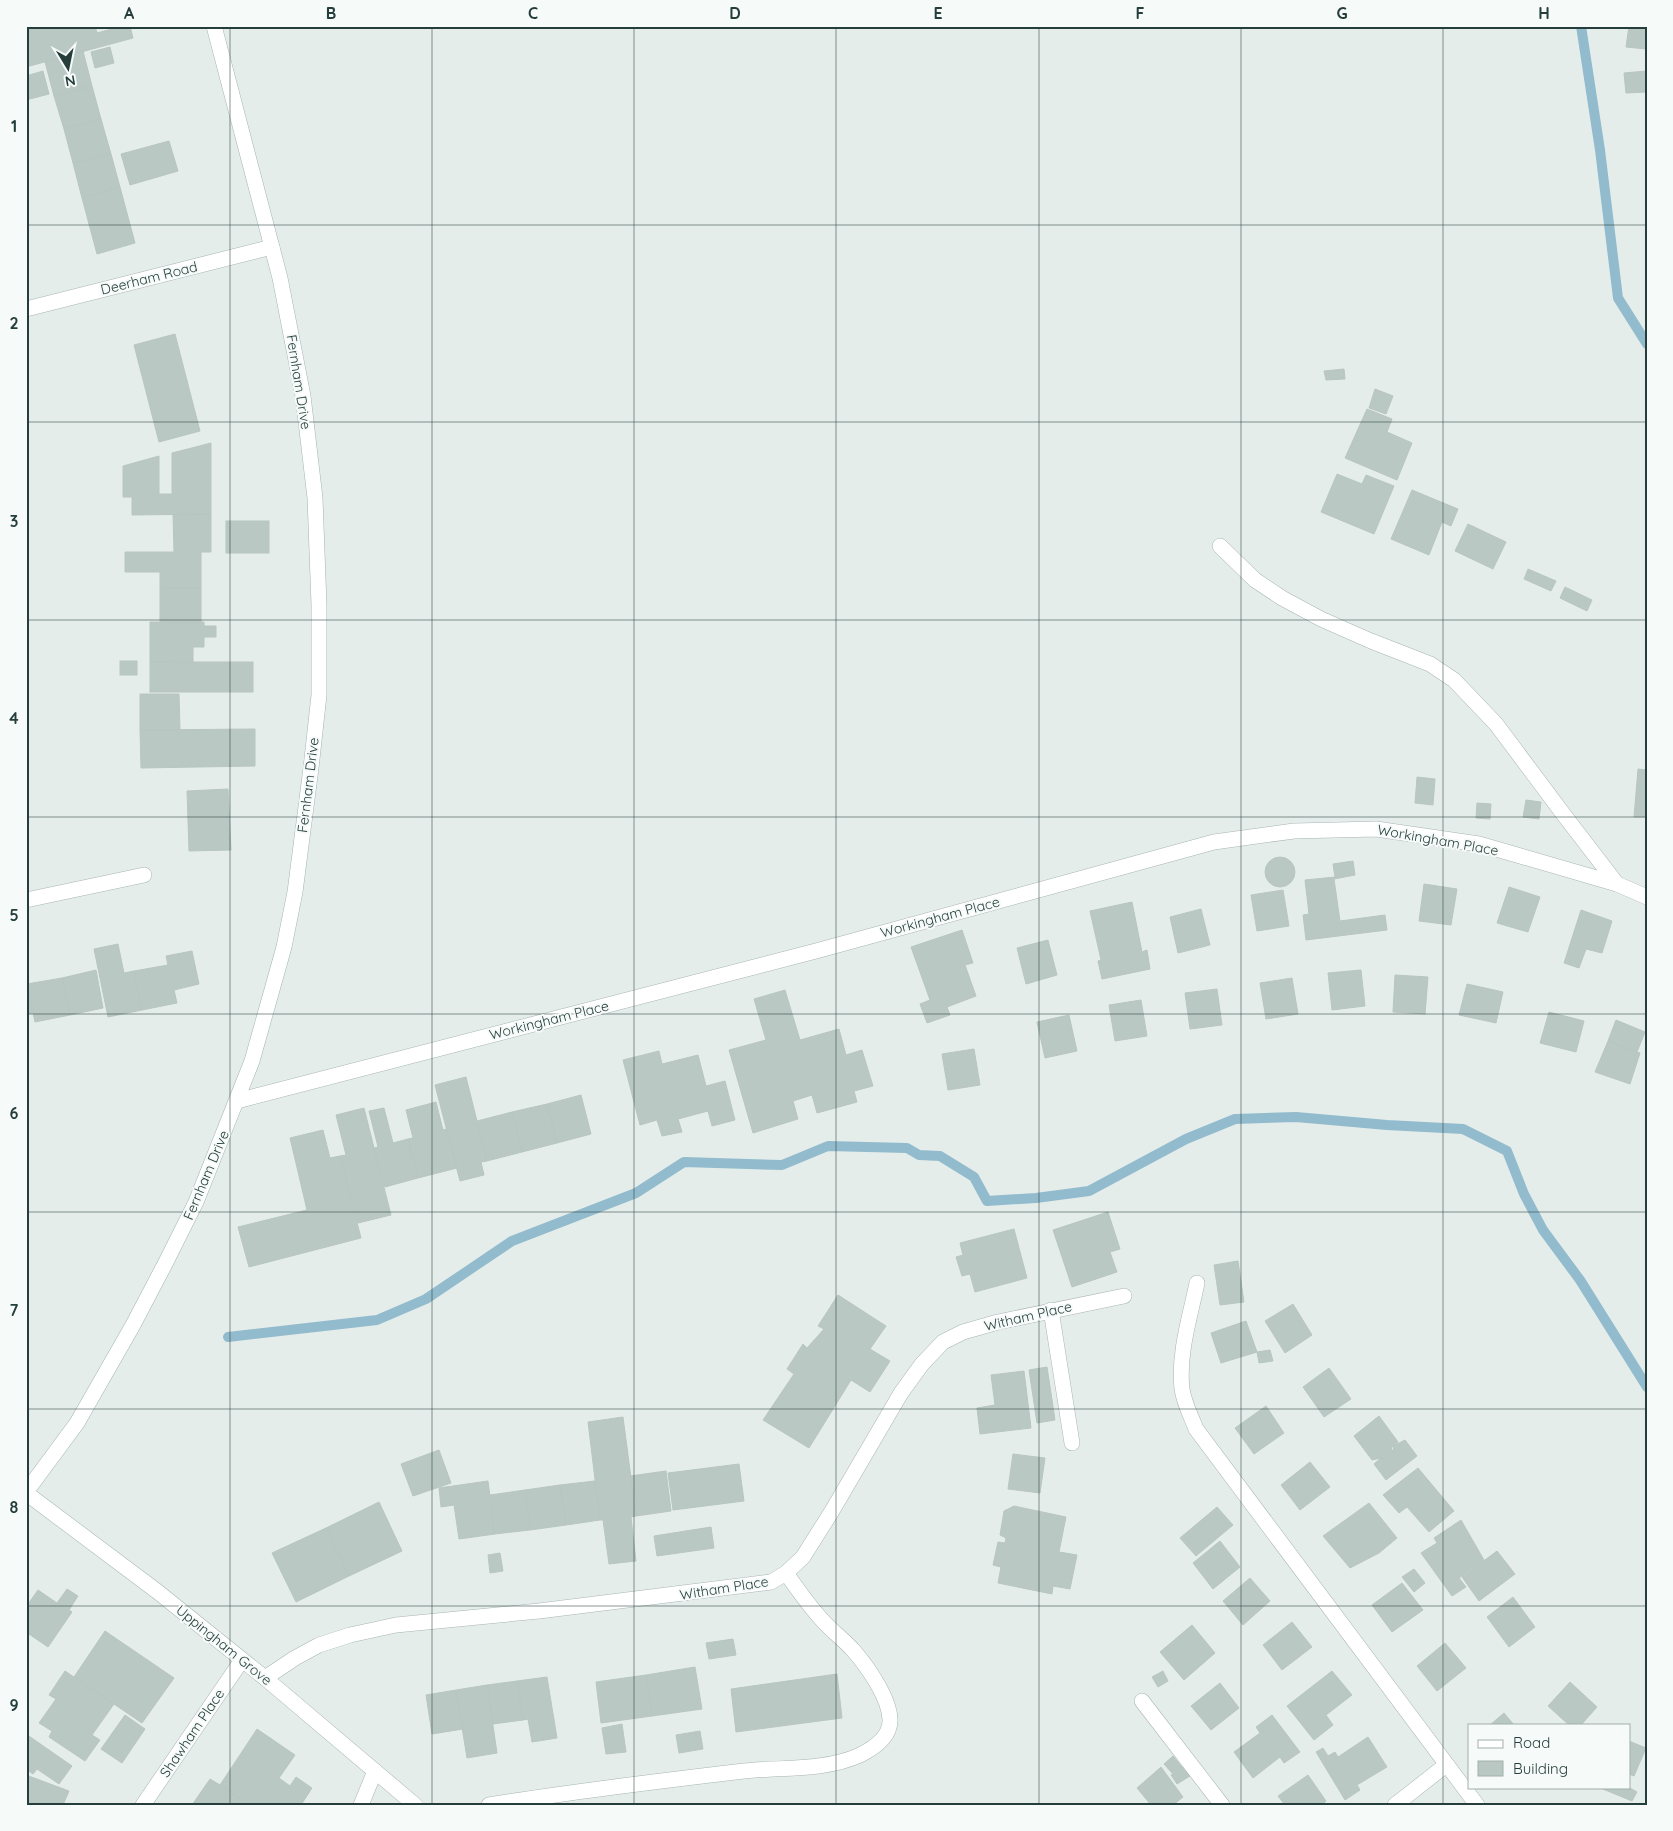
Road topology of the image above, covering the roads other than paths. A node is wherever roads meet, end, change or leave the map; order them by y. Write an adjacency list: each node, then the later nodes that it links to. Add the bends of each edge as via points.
1 (214, 26): 2 (street, Fernham Drive)
2 (272, 247): 3 (street, Deerham Road); 9 (street, Fernham Drive, via 303,396 315,498 319,695 295,892 286,938 252,1061)
3 (26, 309)
4 (1220, 546): 6 (street, via 1255,580 1282,598 1321,619 1430,664 1454,680 1496,724)
5 (144, 875): 8 (street)
6 (1618, 884): 7 (street, Workingham Place); 9 (street, Workingham Place, via 1479,844 1376,828 1294,831 1214,842 816,951)
7 (1647, 897)
8 (26, 900)
9 (237, 1100): 14 (street, Fernham Drive, via 196,1202 133,1325 77,1423)
10 (1197, 1283): 19 (street, via 1184,1345 1182,1373 1185,1402 1196,1429)
11 (1124, 1296): 12 (street, Witham Place)
12 (1051, 1310): 13 (street); 15 (street, Witham Place, via 972,1329 943,1342 901,1393 827,1519 802,1557)
13 (1072, 1443)
14 (26, 1493): 16 (street, Uppingham Grove)
15 (786, 1573): 17 (street, Witham Place, via 771,1582 757,1585 396,1625 319,1645); 24 (street, via 823,1622 853,1650 878,1686 890,1720 878,1745 859,1756 830,1764 603,1787)
16 (242, 1660): 17 (street, Uppingham Grove); 21 (street, Shawham Place)
17 (265, 1678): 20 (street, Uppingham Grove)
18 (1142, 1701): 25 (street)
19 (1446, 1765): 26 (street); 27 (street)
20 (375, 1771): 22 (street); 23 (street, Uppingham Grove)
21 (143, 1805)
22 (361, 1805)
23 (415, 1805)
24 (489, 1805)
25 (1222, 1805)
26 (1395, 1805)
27 (1477, 1805)

